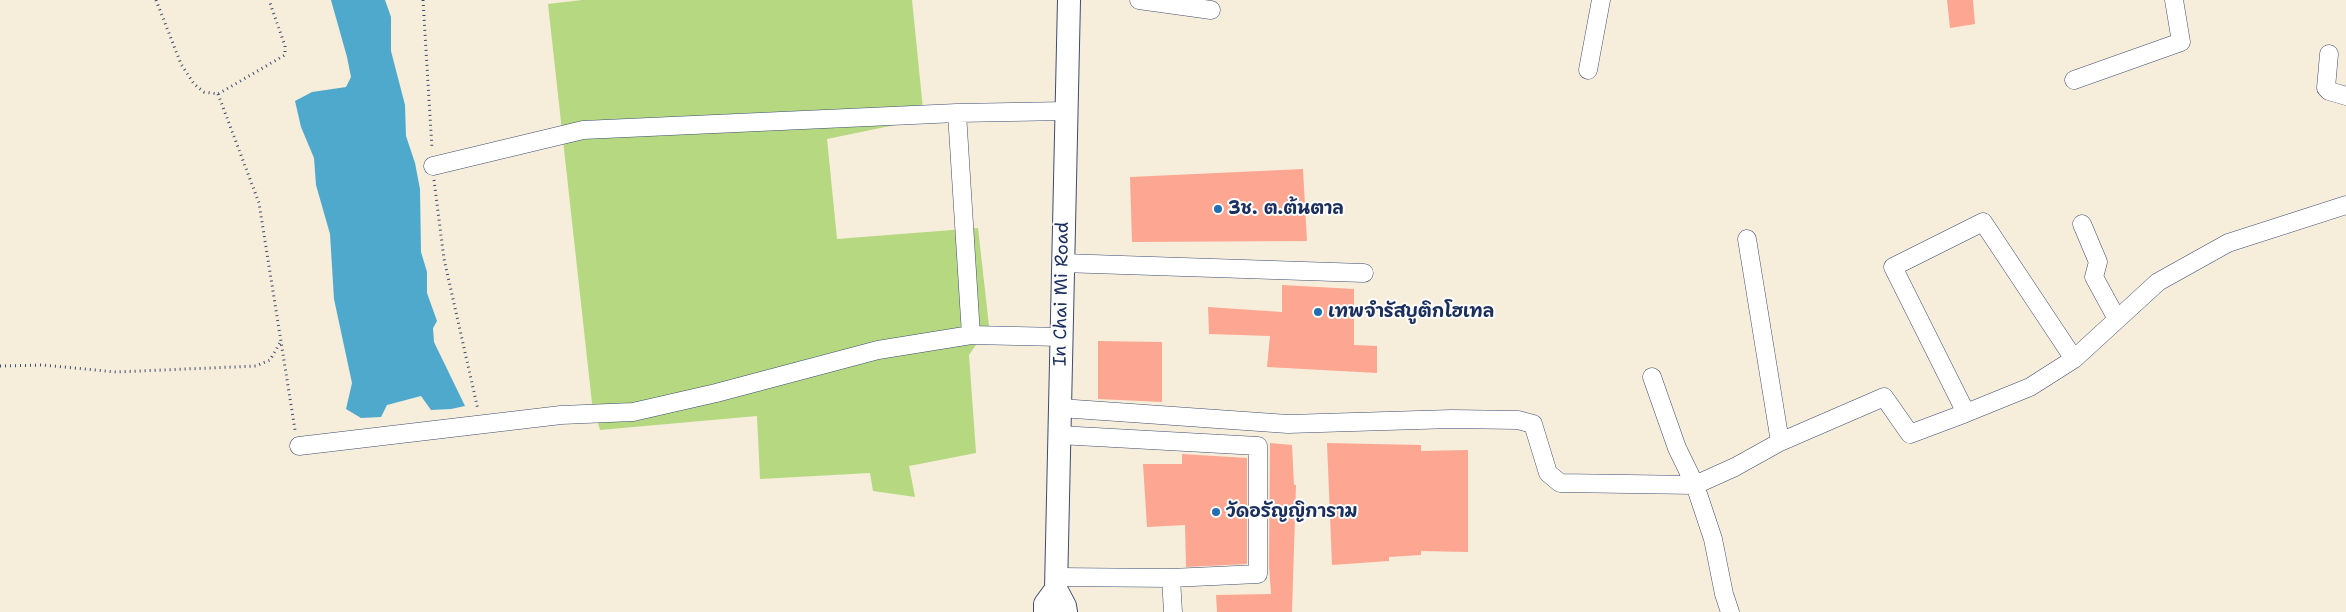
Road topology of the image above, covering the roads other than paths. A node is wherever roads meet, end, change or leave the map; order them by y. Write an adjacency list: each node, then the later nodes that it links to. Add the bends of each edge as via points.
1 (1069, 0): 10 (main road, In Chai Mi Road)
2 (1139, 0): 5 (street)
3 (1601, 0): 7 (street)
4 (2174, 0): 8 (street, via 2181,42)
5 (1211, 10)
6 (2329, 54): 9 (street, via 2326,88)
7 (1588, 70)
8 (2074, 80)
9 (2346, 96)
10 (1066, 111): 11 (street); 16 (main road, In Chai Mi Road)
11 (957, 113): 12 (street, via 583,130); 19 (street)
12 (433, 166)
13 (2346, 205): 18 (street, via 2228,243 2158,282)
14 (2082, 224): 18 (street, via 2098,262 2094,277)
15 (1747, 239): 26 (street)
16 (1062, 263): 17 (street); 20 (main road, In Chai Mi Road)
17 (1364, 273)
18 (2117, 319): 21 (street)
19 (971, 335): 20 (street); 27 (street, via 878,350 633,412 562,415)
20 (1061, 337): 23 (main road, In Chai Mi Road)
21 (2074, 359): 24 (street, via 2030,387); 24 (street, via 1983,222 1937,244 1893,267)
22 (1652, 377): 28 (street)
23 (1060, 408): 25 (main road, In Chai Mi Road); 28 (street, via 1288,424 1452,418 1518,420 1533,424 1548,473 1560,483)
24 (1966, 413): 26 (street, via 1910,434 1884,397)
25 (1059, 435): 29 (street, via 1258,446 1258,574); 30 (main road, In Chai Mi Road)
26 (1780, 442): 28 (street)
27 (299, 446)
28 (1694, 485): 34 (street, via 1713,539)
29 (1172, 578): 30 (street); 33 (street)
30 (1057, 583): 31 (main road, via 1045,604); 32 (main road)
31 (1045, 612)
32 (1066, 612)
33 (1173, 612)
34 (1730, 612)

